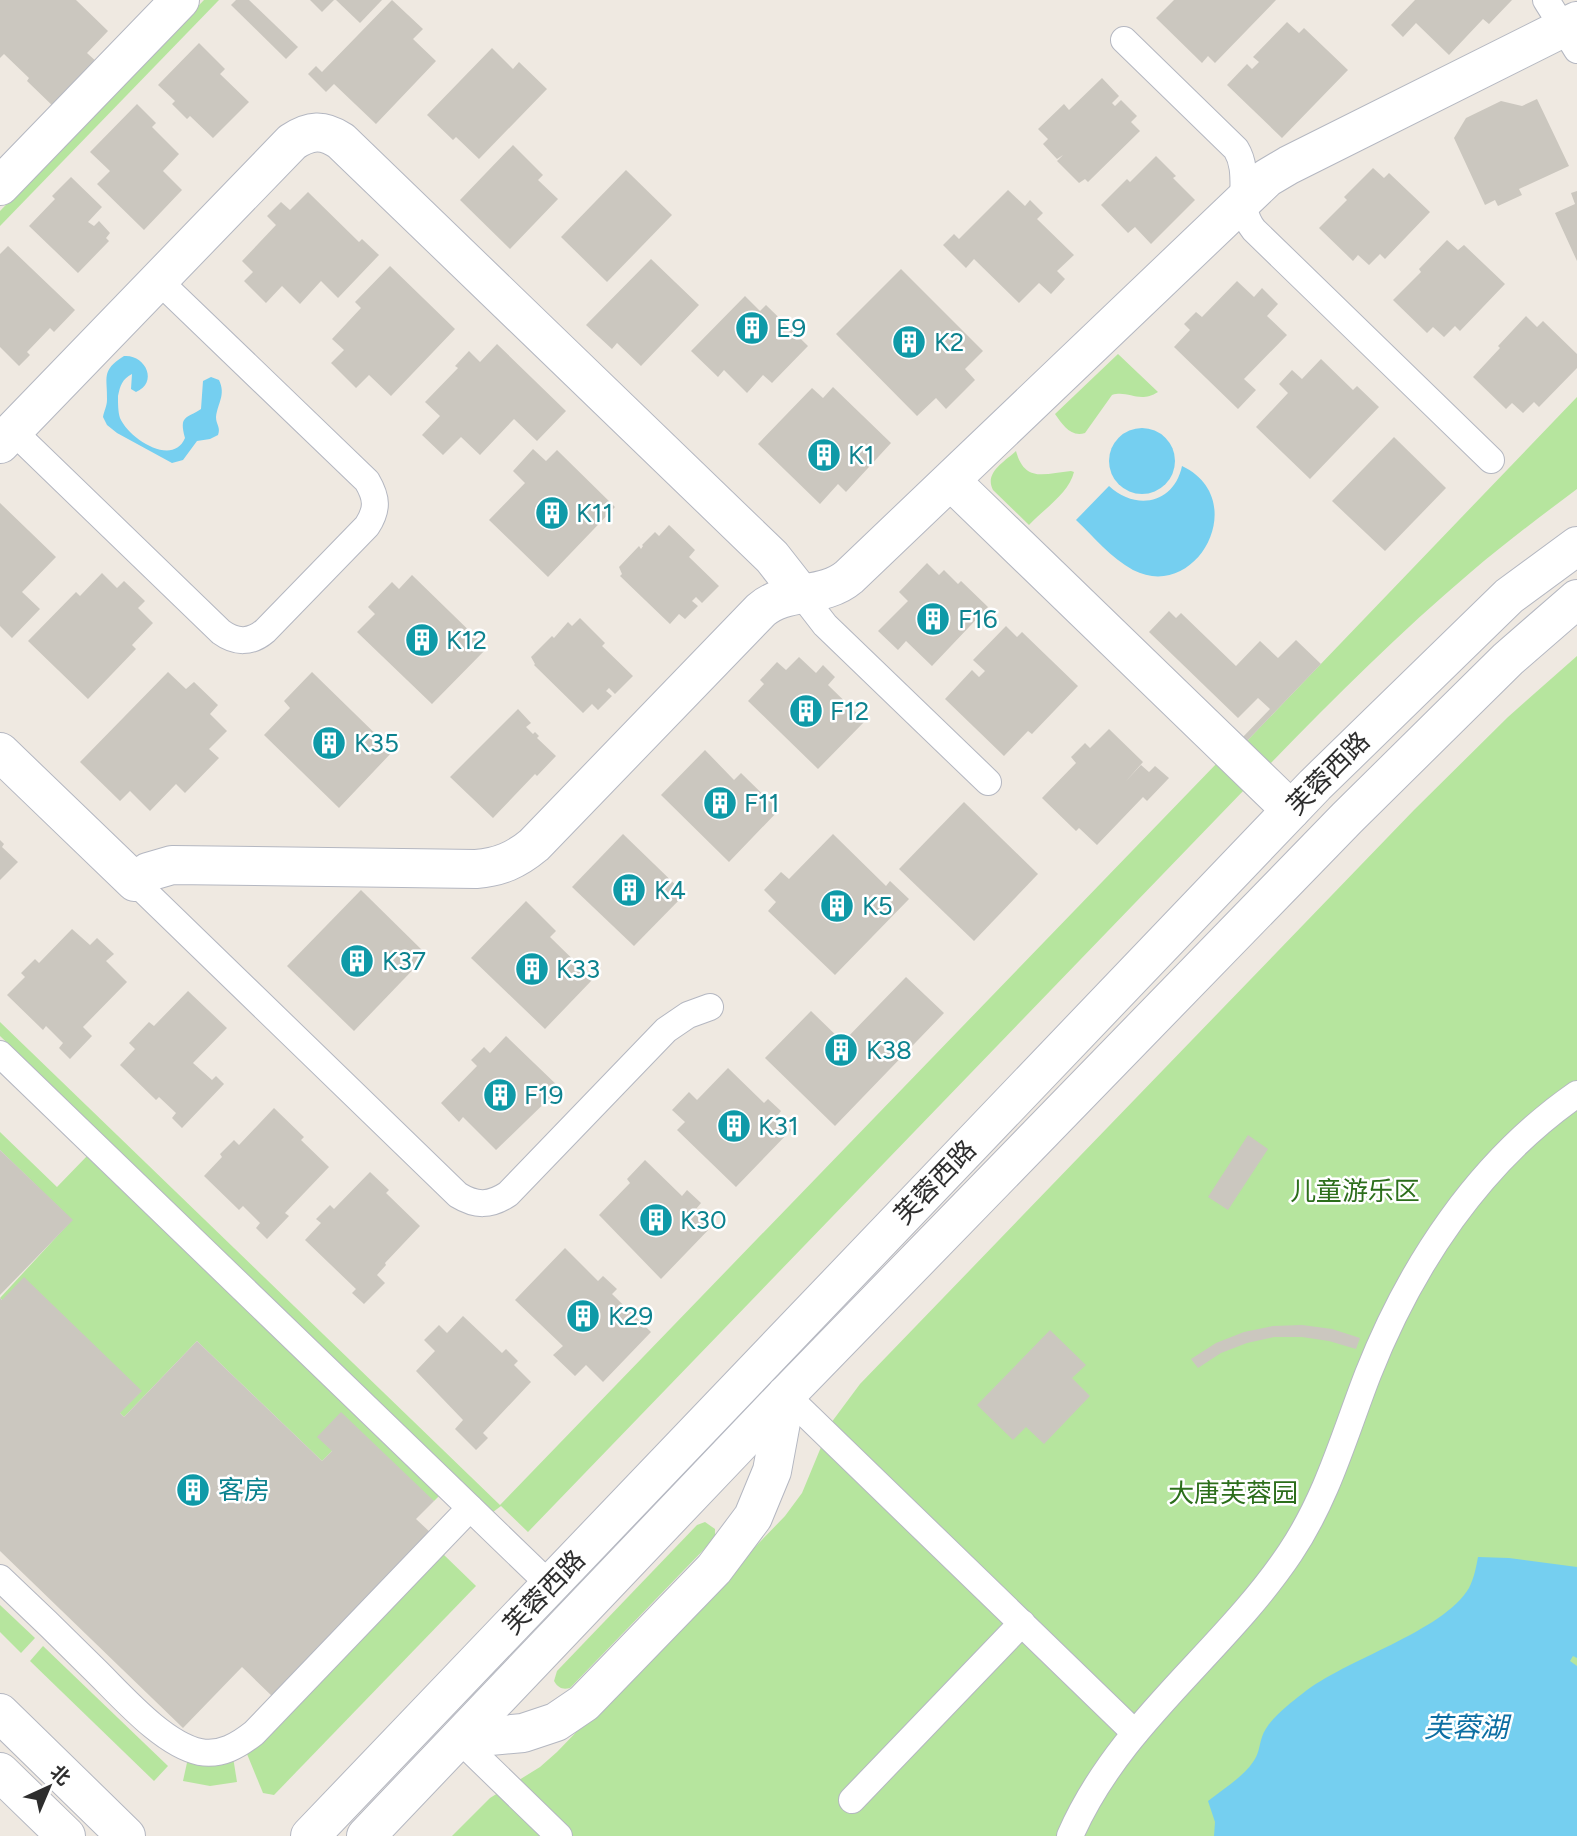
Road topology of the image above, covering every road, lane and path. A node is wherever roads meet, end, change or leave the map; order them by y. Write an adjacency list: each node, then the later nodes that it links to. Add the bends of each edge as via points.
1 (180, 0): 4 (street)
2 (1566, 25): 5 (street, via 1289,164)
3 (1124, 40): 5 (lane, via 1236,149 1243,173)
4 (0, 186)
5 (1242, 201): 8 (lane, via 1254,230); 9 (street)
6 (159, 280): 7 (street); 7 (lane, via 367,481 376,503 367,526 261,635 244,641 231,639); 11 (street, via 292,142 317,131 330,134 768,552)
7 (6, 438)
8 (1492, 460)
9 (951, 481): 11 (street, via 845,581); 15 (street)
10 (1577, 546): 15 (street, 芙蓉西路, via 1509,596)
11 (801, 594): 14 (lane, via 825,625); 16 (street, via 761,610 534,845 508,863 476,869 172,865)
12 (1577, 599): 20 (street, 芙蓉西路, via 1508,659 1347,818)
13 (0, 752): 16 (street)
14 (988, 782)
15 (1291, 810): 23 (street, 芙蓉西路)
16 (135, 882): 17 (lane, via 470,1202 497,1202 508,1194 666,1030 688,1014)
17 (710, 1007)
18 (0, 1054): 21 (lane)
19 (1577, 1094): 26 (lane, via 1501,1159 1445,1228 1391,1323 1325,1492 1299,1540 1244,1612)
20 (786, 1395): 24 (lane); 27 (street, 芙蓉西路); 27 (street, via 772,1471 753,1517 714,1569 584,1703 556,1722 523,1733)
21 (470, 1508): 22 (lane, via 254,1733 229,1749 210,1753 178,1743 149,1721); 23 (lane)
22 (0, 1578)
23 (550, 1585): 32 (street, 芙蓉西路)
24 (1022, 1623): 26 (lane); 29 (lane)
25 (0, 1713): 31 (street)
26 (1135, 1733): 35 (lane, via 1102,1777)
27 (459, 1739): 33 (street, 芙蓉西路); 34 (lane)
28 (0, 1772): 30 (street)
29 (852, 1800)
30 (65, 1836)
31 (126, 1836)
32 (310, 1836)
33 (366, 1836)
34 (559, 1836)
35 (1070, 1836)

